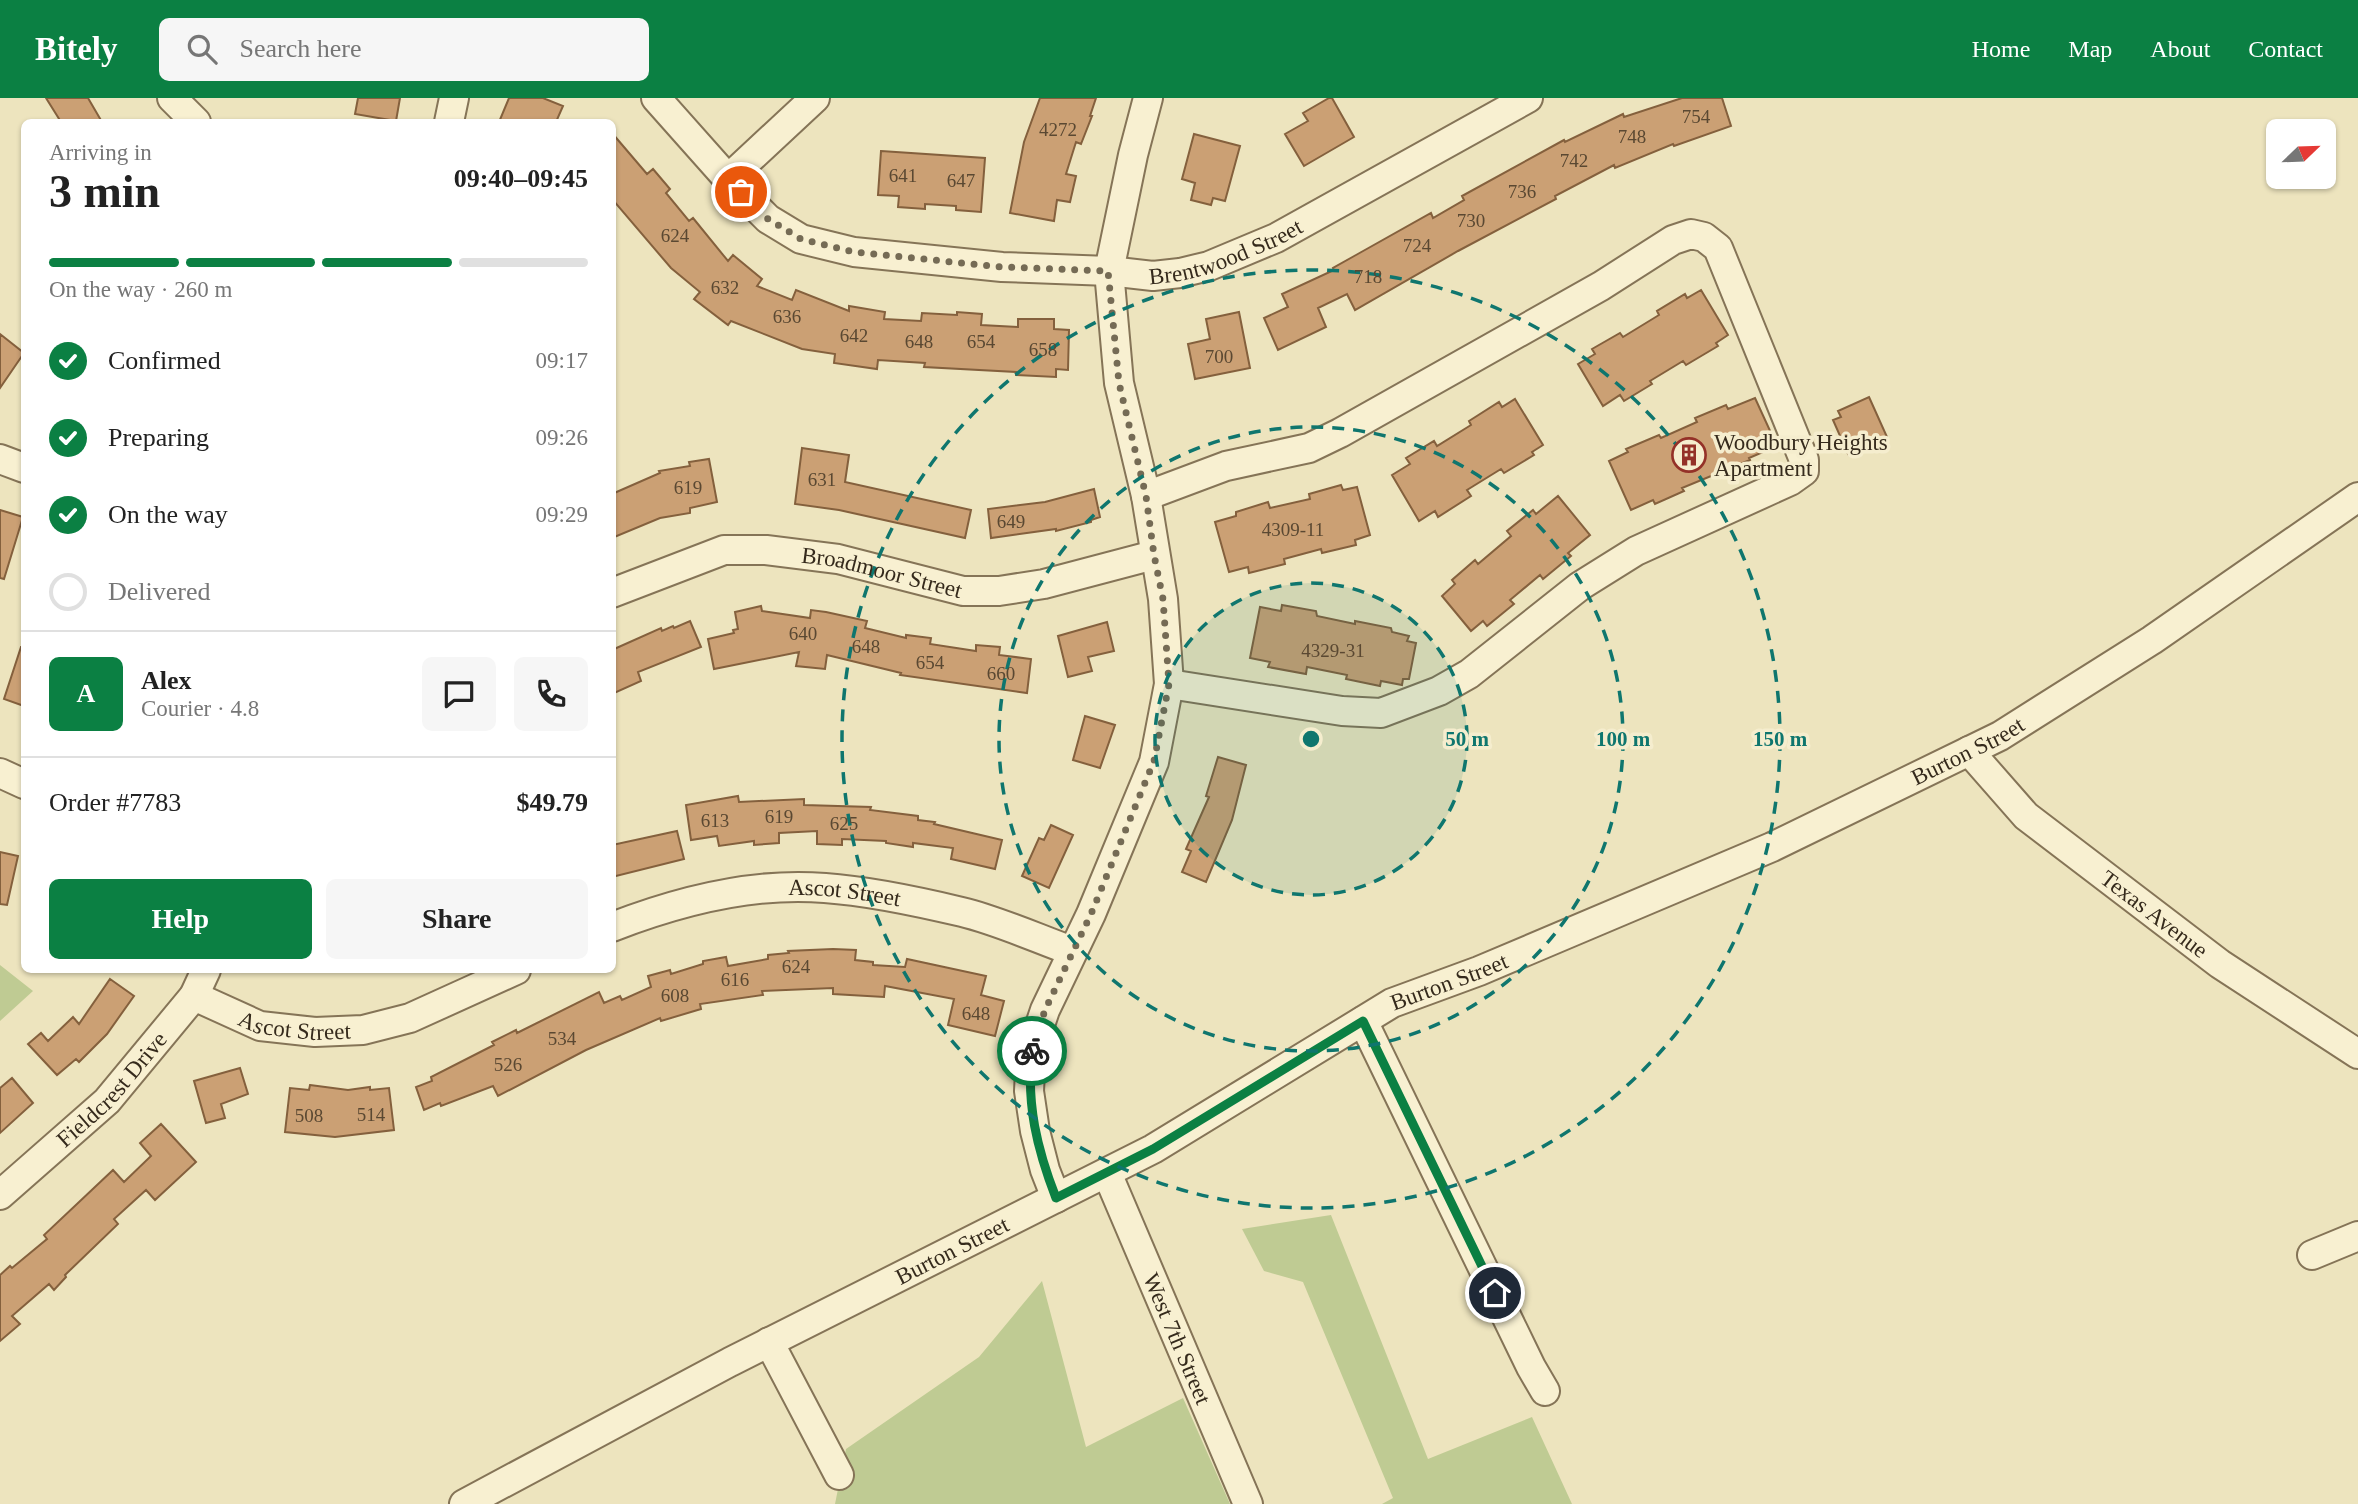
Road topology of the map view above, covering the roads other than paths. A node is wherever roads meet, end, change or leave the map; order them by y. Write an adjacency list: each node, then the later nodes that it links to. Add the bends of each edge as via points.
1 (172, 98): 7 (street)
2 (454, 98): 8 (street)
3 (656, 98): 9 (street, Brentwood Street)
4 (815, 98): 9 (street)
5 (1148, 98): 10 (street)
6 (1528, 98): 10 (street, Brentwood Street, via 1276,238 1209,266 1153,276)
7 (193, 119)
8 (450, 119)
9 (728, 178): 10 (street, Brentwood Street, via 768,219 801,239 841,249 1002,267)
10 (1108, 271): 13 (street, via 1119,383)
11 (0, 459): 12 (street)
12 (21, 467)
13 (1146, 496): 15 (street); 17 (street, via 1226,466 1309,448 1601,286 1673,240 1691,234 1718,248 1804,460 1804,471 1790,481 1636,551 1591,579 1469,674 1381,713)
14 (2358, 497): 18 (street, Burton Street, via 2152,640)
15 (1154, 555): 16 (street, Broadmoor Street, via 1044,584 963,591 838,559 724,550); 17 (street, via 1163,599)
16 (616, 591)
17 (1169, 684): 22 (street, via 1154,761)
18 (1969, 751): 26 (street, Burton Street, via 1772,847 1392,1003); 27 (street, Texas Avenue, via 2026,816 2220,964)
19 (0, 773): 20 (street)
20 (21, 783)
21 (616, 925): 22 (street, Ascot Street, via 720,895 825,888 964,913)
22 (1072, 951): 30 (street, via 1031,1052 1029,1091 1035,1130)
23 (205, 973): 25 (street, Fieldcrest Drive)
24 (509, 973): 25 (street, Ascot Street, via 410,1018 363,1030 260,1026)
25 (194, 996): 29 (street, Fieldcrest Drive, via 107,1101)
26 (1363, 1021): 28 (street, Burton Street, via 1153,1149); 34 (street)
27 (2358, 1054)
28 (1107, 1172): 30 (street, Burton Street); 38 (street, West 7th Street)
29 (0, 1195)
30 (1056, 1198): 33 (street, Burton Street)
31 (2358, 1236): 32 (street)
32 (2312, 1255)
33 (769, 1342): 35 (street); 36 (street, Burton Street)
34 (1545, 1391)
35 (838, 1475)
36 (493, 1497): 37 (street, Burton Street)
37 (464, 1504)
38 (1248, 1504)

